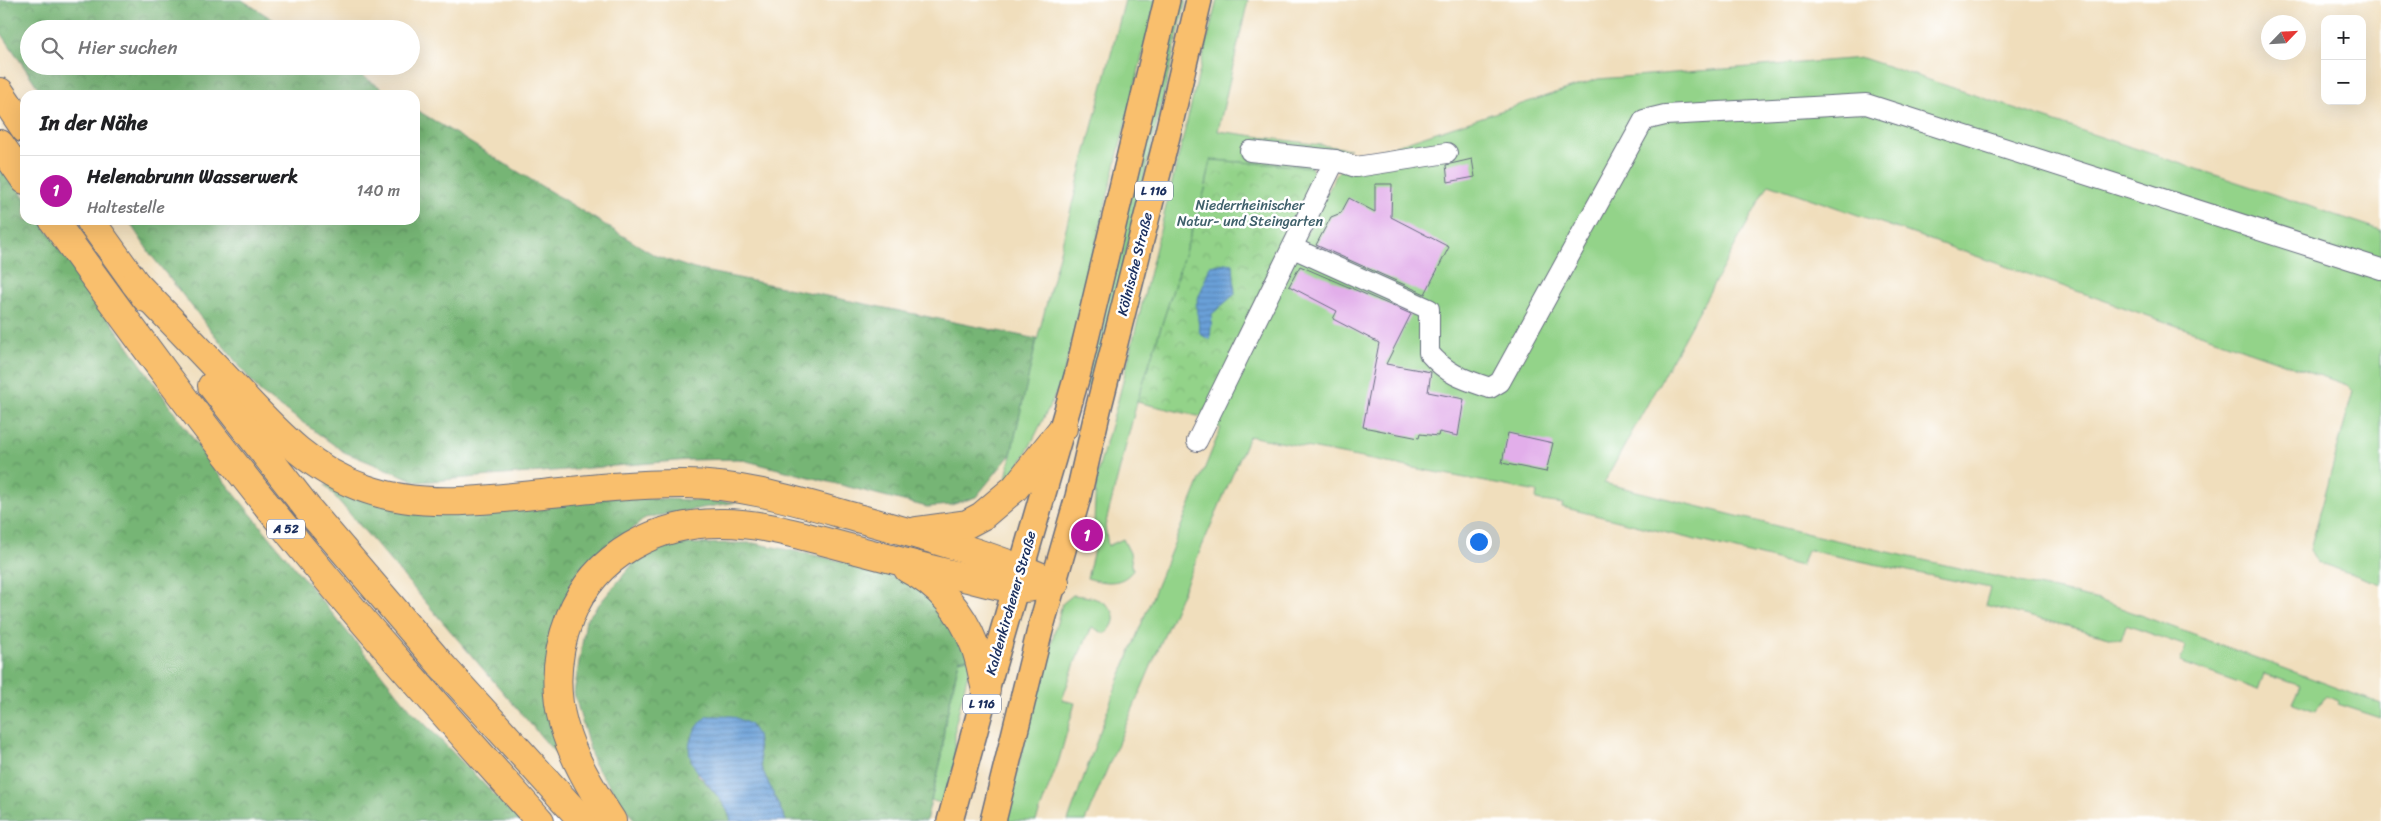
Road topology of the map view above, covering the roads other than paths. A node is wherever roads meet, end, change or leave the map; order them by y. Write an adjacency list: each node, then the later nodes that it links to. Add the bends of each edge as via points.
1 (1167, 0): 15 (main road, Kölnische Straße / L 116)
2 (1198, 0): 21 (main road, Kölnische Straße / L 116, via 1164,150)
3 (0, 92): 4 (highway)
4 (20, 122)
5 (0, 144): 9 (highway)
6 (1250, 151): 8 (lane)
7 (1447, 153): 8 (lane, via 1356,167)
8 (1335, 160): 12 (lane)
9 (20, 173)
10 (57, 225): 23 (highway, A 52, via 287,530)
11 (94, 225): 14 (highway, A 52)
12 (1293, 248): 13 (lane, via 1429,309 1429,353 1456,377 1490,388 1500,382 1644,120 1665,115 1866,104); 17 (lane)
13 (2381, 269)
14 (135, 283): 18 (highway, via 296,451 366,490 447,502 638,484 684,484 733,488); 24 (highway, A 52, via 308,509 444,668)
15 (1076, 380): 16 (main road, Kaldenkirchener Straße / L 116)
16 (1063, 428): 18 (highway, via 1015,488 982,516 967,524 920,532); 20 (main road, Kaldenkirchener Straße / L 116)
17 (1197, 441)
18 (898, 530): 20 (highway)
19 (887, 558): 20 (highway); 22 (highway, via 922,576 944,595 974,644); 25 (highway, via 768,527 723,523 680,526 640,540 618,553 598,572 575,604 561,641 557,690 565,734 584,778)
20 (1018, 578): 21 (highway); 22 (main road, Kaldenkirchener Straße / L 116)
21 (1054, 583): 27 (main road, L 116)
22 (986, 690): 26 (main road, Kaldenkirchener Straße / L 116)
23 (540, 821)
24 (583, 821)
25 (612, 821)
26 (950, 821)
27 (992, 821)

